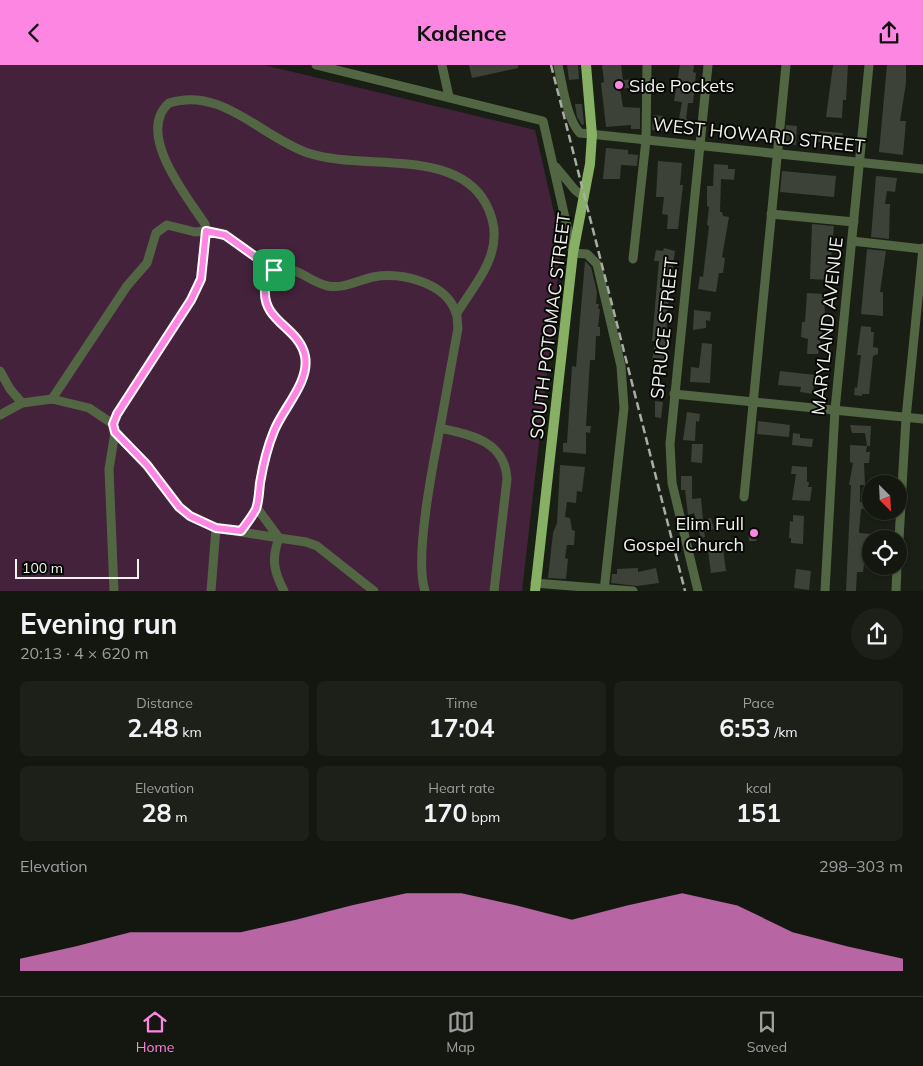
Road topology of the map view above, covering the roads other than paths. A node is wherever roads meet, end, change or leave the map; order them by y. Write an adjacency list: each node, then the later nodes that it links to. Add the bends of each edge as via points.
1 (316, 65): 9 (street)
2 (442, 65): 9 (street)
3 (558, 65): 10 (street, via 574,127 580,133)
4 (586, 65): 10 (main road, SOUTH POTOMAC STREET)
5 (647, 65): 11 (street)
6 (708, 65): 12 (street, SPRUCE STREET)
7 (786, 65): 13 (street)
8 (869, 65): 14 (street, MARYLAND AVENUE)
9 (449, 97): 15 (street, via 543,121)
10 (592, 135): 11 (street, WEST HOWARD STREET); 17 (main road, SOUTH POTOMAC STREET)
11 (646, 140): 12 (street, WEST HOWARD STREET); 24 (street)
12 (699, 146): 13 (street, WEST HOWARD STREET); 28 (street, SPRUCE STREET)
13 (778, 154): 14 (street, WEST HOWARD STREET); 18 (street)
14 (858, 162): 16 (street, WEST HOWARD STREET); 19 (street, MARYLAND AVENUE)
15 (554, 165): 17 (street); 23 (street)
16 (923, 169)
17 (584, 197): 23 (main road, SOUTH POTOMAC STREET)
18 (772, 214): 19 (street); 30 (street)
19 (854, 222): 21 (street, MARYLAND AVENUE)
20 (206, 231): 25 (street, via 225,235); 26 (street, via 174,179 159,138 159,116 170,103 179,100 194,99 225,107 307,153 331,159 435,168 453,173 475,187 492,216 496,236 494,251); 29 (street, via 195,232 167,225 156,233 147,263 127,286); 36 (street, via 201,279 191,300 117,414)
21 (852, 241): 22 (street); 32 (street, MARYLAND AVENUE)
22 (923, 248): 34 (street)
23 (573, 253): 45 (main road, SOUTH POTOMAC STREET); 46 (street, via 587,254 596,264 624,386)
24 (633, 259)
25 (274, 270): 26 (street, via 295,269 328,286 389,275 403,277 431,287); 39 (street, via 266,285 266,305 270,314 300,345 306,366 275,429)
26 (457, 313): 37 (street, via 455,347)
27 (0, 371): 31 (street)
28 (674, 393): 30 (street); 54 (street, SPRUCE STREET, via 670,463)
29 (52, 399): 31 (street); 36 (street, via 89,408)
30 (752, 402): 32 (street); 38 (street)
31 (22, 403): 33 (street)
32 (834, 410): 34 (street); 55 (street, MARYLAND AVENUE)
33 (0, 415)
34 (906, 418): 35 (street); 41 (street)
35 (923, 419)
36 (114, 428): 40 (street, via 179,507); 47 (street, via 109,469)
37 (440, 428): 51 (street, via 422,555); 52 (street, via 477,438 500,455 506,467)
38 (744, 497)
39 (256, 508): 42 (street); 43 (street)
40 (216, 528): 42 (street); 48 (street)
41 (900, 530)
42 (241, 531): 43 (street)
43 (279, 538): 49 (street, via 273,566); 50 (street, via 317,546)
44 (897, 575): 56 (street)
45 (535, 587): 46 (street)
46 (604, 590): 53 (street)
47 (114, 591)
48 (211, 591)
49 (284, 591)
50 (374, 591)
51 (425, 591)
52 (494, 591)
53 (633, 591)
54 (698, 591)
55 (824, 591)
56 (896, 591)

